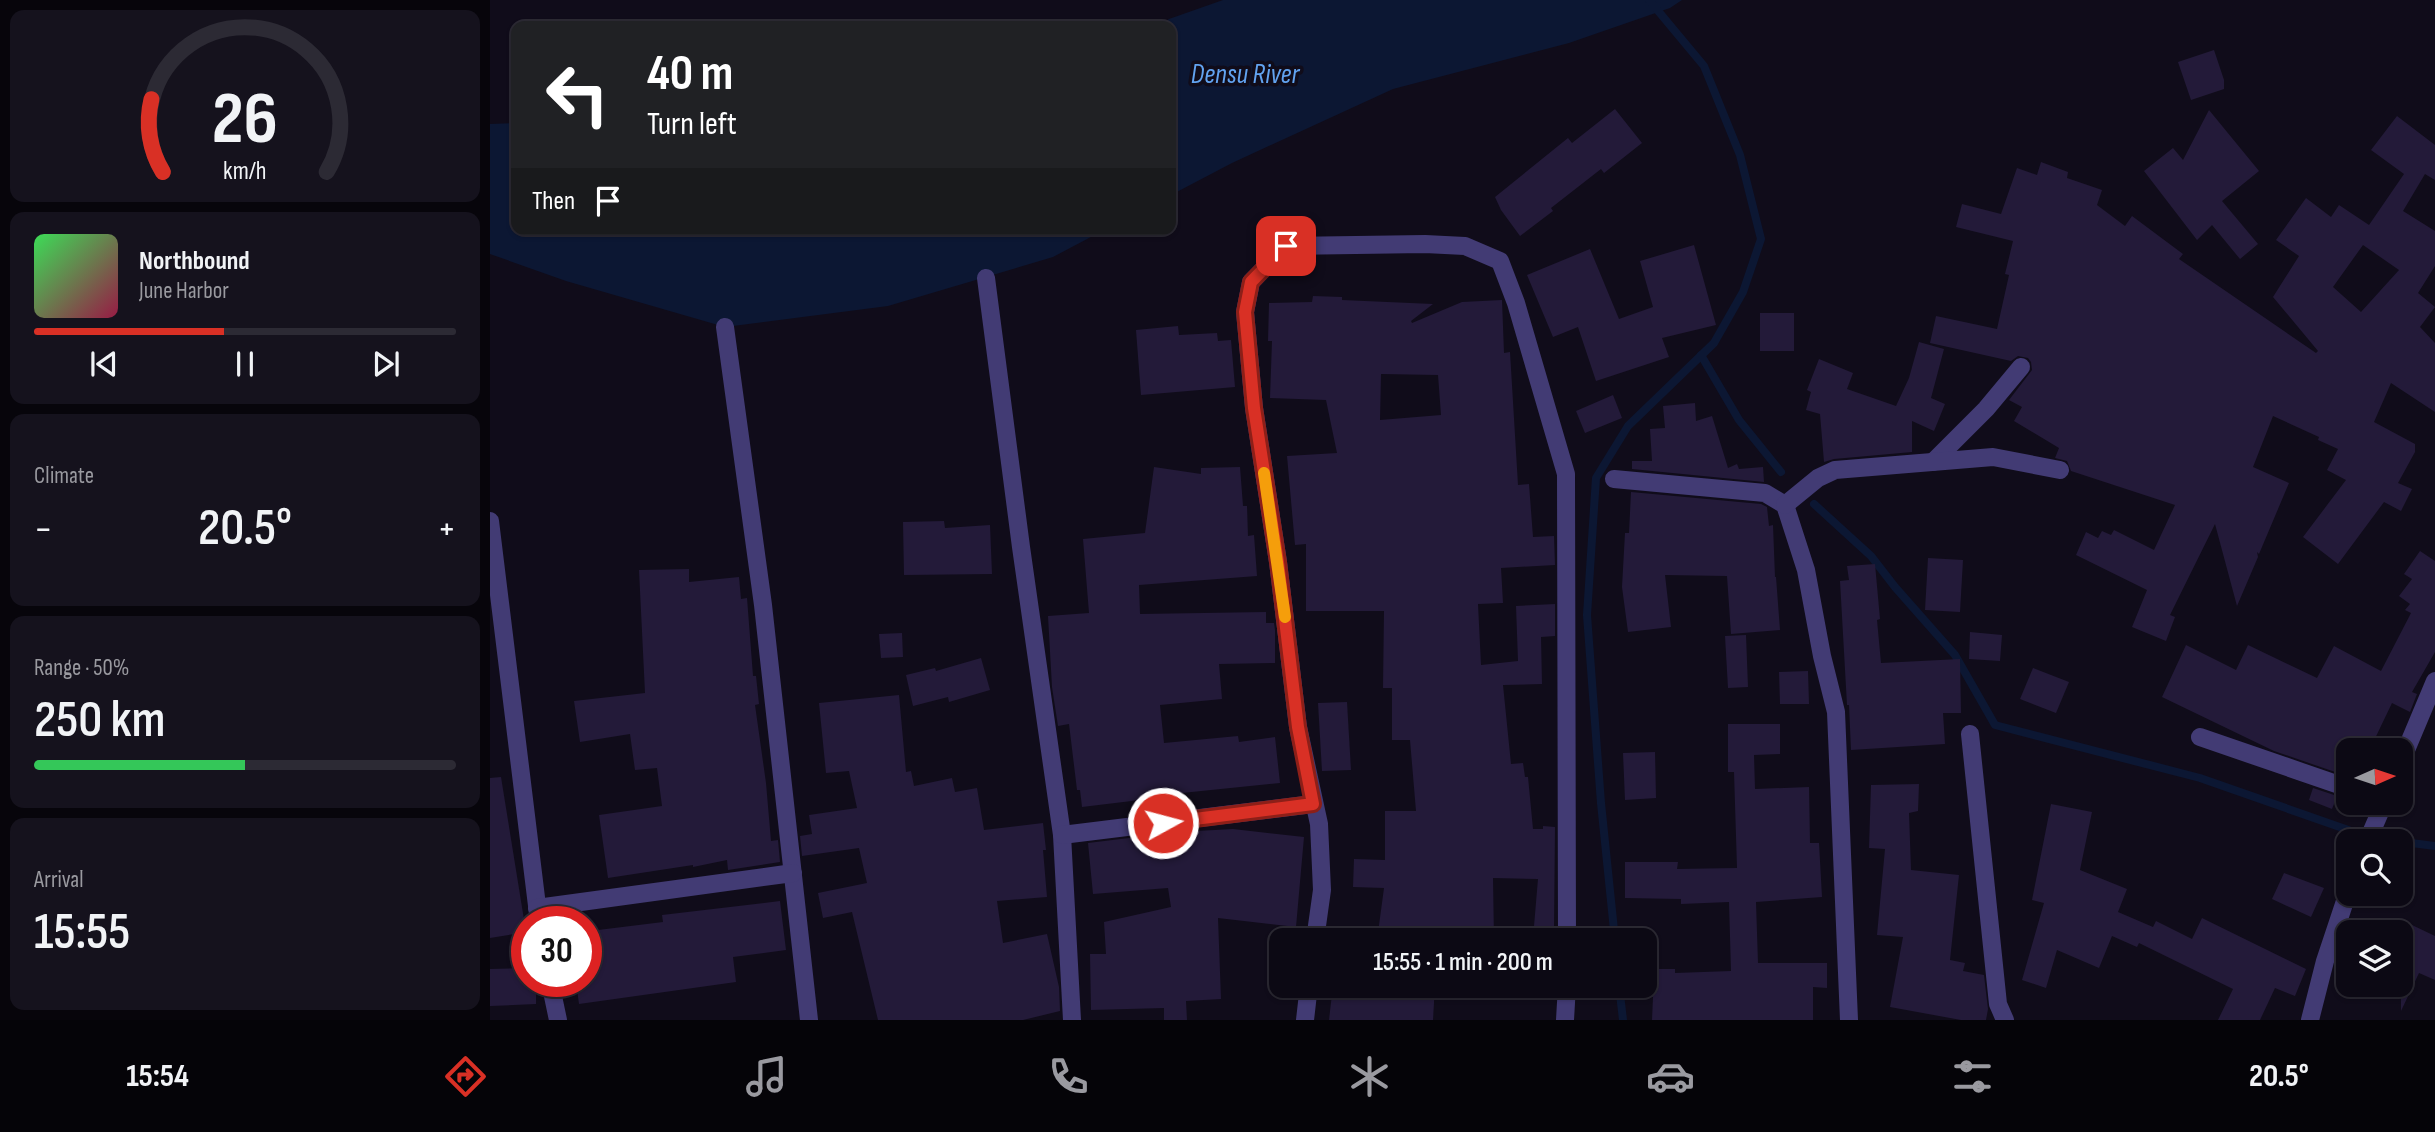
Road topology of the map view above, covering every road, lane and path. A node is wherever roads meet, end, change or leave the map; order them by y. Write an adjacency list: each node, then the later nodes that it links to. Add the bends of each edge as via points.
1 (986, 278): 15 (street)
2 (725, 327): 16 (street)
3 (2021, 367): 4 (street)
4 (1933, 462): 5 (street, via 1993,457); 7 (street, via 1835,470)
5 (2060, 470)
6 (1614, 479): 7 (street, via 1765,493)
7 (1785, 505): 30 (street, via 1807,570 1836,712)
8 (490, 520): 17 (street)
9 (2435, 681): 12 (street)
10 (1970, 734): 31 (street, via 1998,1004)
11 (2200, 737): 13 (street)
12 (2411, 738)
13 (2336, 784)
14 (1313, 804): 15 (street); 20 (street, via 1321,849); 21 (street, via 1252,396 1245,312 1251,282 1286,246 1465,246 1500,261 1566,474)
15 (1062, 835): 27 (street)
16 (793, 873): 18 (street); 26 (street)
17 (537, 906)
18 (593, 906)
19 (2343, 906): 32 (street)
20 (1317, 928)
21 (1567, 928)
22 (553, 997): 25 (street)
23 (1308, 998): 28 (street)
24 (1566, 998): 29 (street)
25 (558, 1020)
26 (809, 1020)
27 (1073, 1020)
28 (1305, 1020)
29 (1565, 1020)
30 (1849, 1020)
31 (2005, 1020)
32 (2309, 1020)

